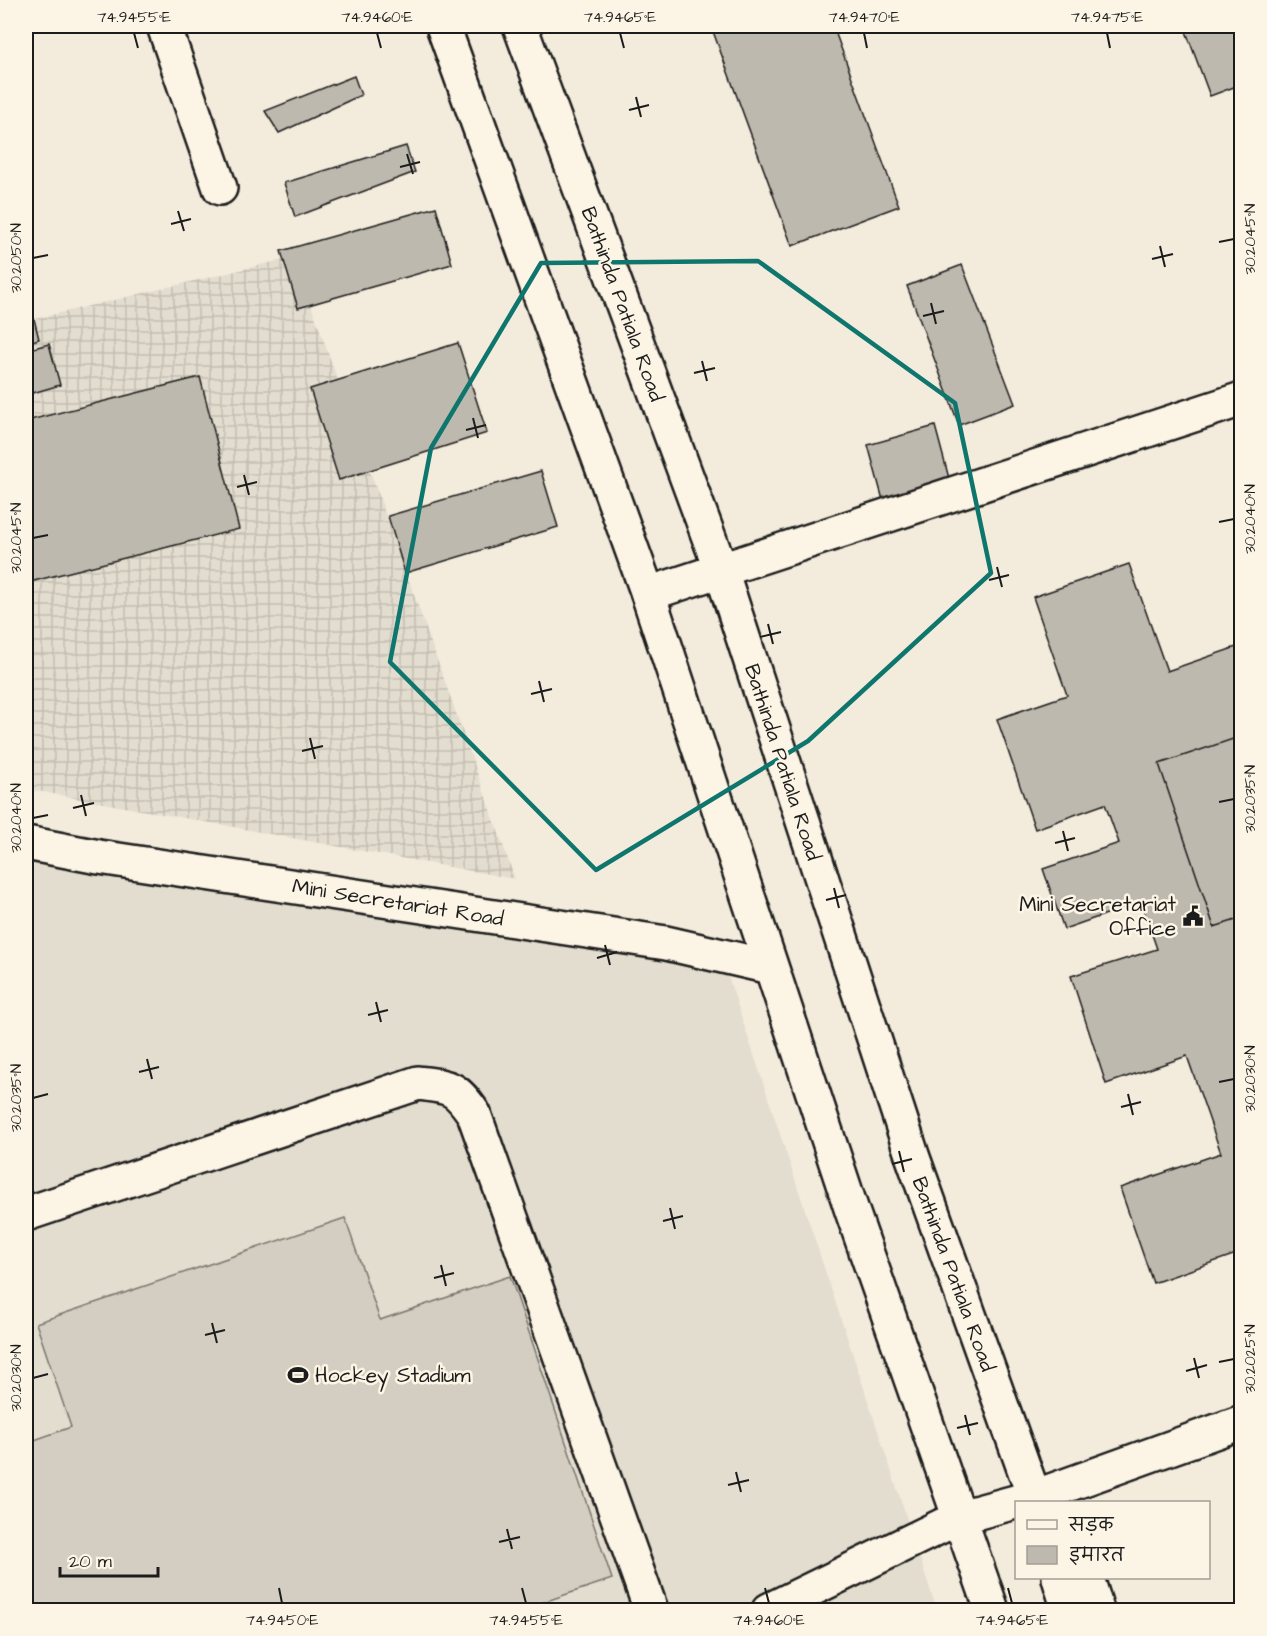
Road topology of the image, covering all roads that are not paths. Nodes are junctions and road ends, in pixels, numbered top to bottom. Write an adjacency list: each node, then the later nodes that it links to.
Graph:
1 (164, 26): 4 (main road)
2 (443, 26): 7 (main road)
3 (520, 26): 6 (main road, Bathinda Patiala Road)
4 (220, 188)
5 (1242, 399): 6 (main road)
6 (721, 570): 7 (main road); 12 (main road, Bathinda Patiala Road)
7 (648, 594): 9 (main road)
8 (26, 843): 9 (main road, Mini Secretariat Road)
9 (770, 968): 14 (main road)
10 (26, 1214): 17 (main road)
11 (1242, 1422): 12 (main road)
12 (1048, 1498)
13 (1015, 1505): 14 (main road)
14 (960, 1517): 18 (main road); 19 (main road)
15 (1059, 1579): 20 (main road)
16 (1087, 1579): 21 (main road)
17 (651, 1611)
18 (768, 1611)
19 (992, 1611)
20 (1069, 1611)
21 (1097, 1611)

